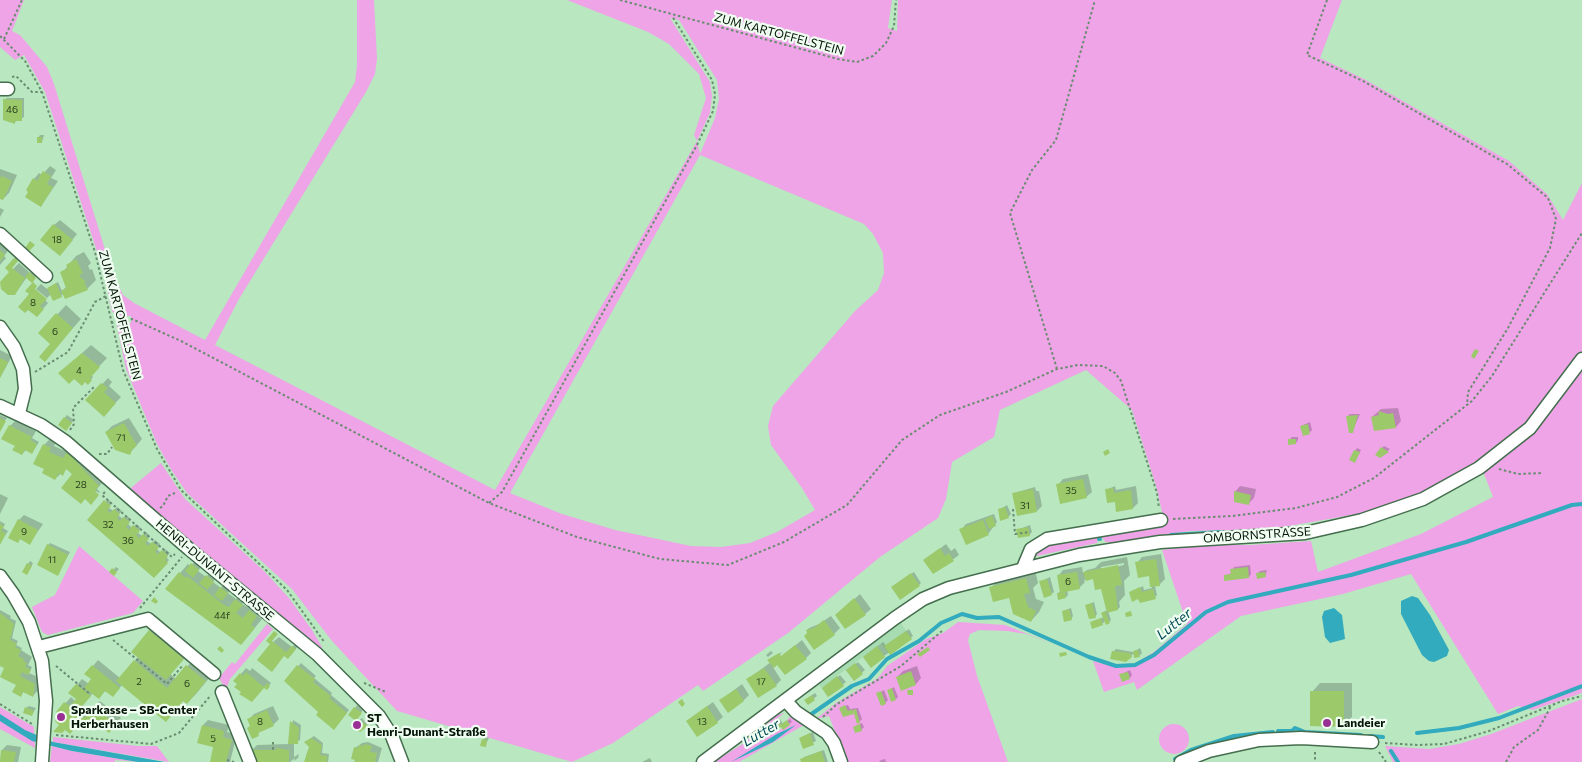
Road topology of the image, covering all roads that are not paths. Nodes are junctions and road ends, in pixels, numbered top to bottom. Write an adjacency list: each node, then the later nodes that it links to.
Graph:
1 (0, 234): 2 (street)
2 (46, 276)
3 (0, 327): 6 (street)
4 (1582, 358): 8 (street, OMBORNSTRASSE)
5 (0, 406): 6 (street, HENRI-DUNANT-STRASSE)
6 (18, 413): 17 (street, HENRI-DUNANT-STRASSE)
7 (1161, 520): 8 (street)
8 (1023, 568): 13 (street, OMBORNSTRASSE)
9 (0, 576): 10 (street)
10 (39, 648): 11 (street); 15 (street)
11 (214, 674)
12 (219, 690): 16 (street)
13 (786, 701): 18 (street, OMBORNSTRASSE); 19 (street)
14 (1372, 742): 20 (street)
15 (42, 759)
16 (250, 762)
17 (402, 762)
18 (703, 762)
19 (841, 762)
20 (1181, 762)

